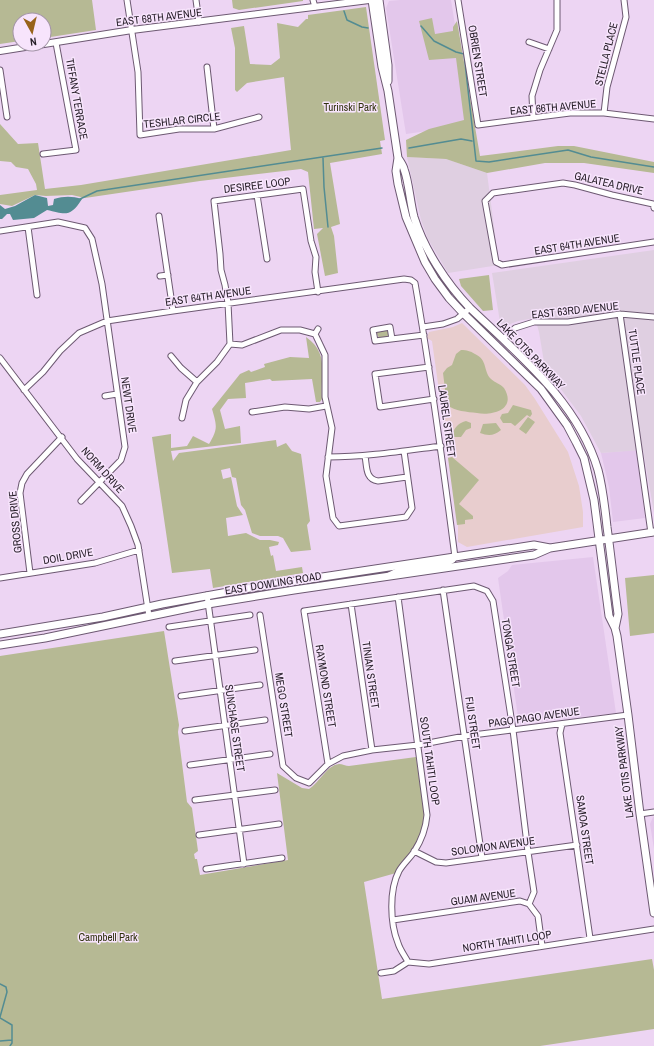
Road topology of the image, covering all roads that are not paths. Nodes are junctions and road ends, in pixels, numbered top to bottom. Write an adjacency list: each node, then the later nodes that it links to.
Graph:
1 (128, 0): 12 (street)
2 (196, 0): 11 (street)
3 (313, 0): 10 (street)
4 (369, 0): 10 (street, EAST 68TH AVENUE)
5 (372, 0): 19 (main road, LAKE OTIS PARKWAY)
6 (379, 0): 19 (main road, LAKE OTIS PARKWAY)
7 (458, 0): 25 (street, OBRIEN STREET)
8 (557, 0): 15 (street)
9 (624, 0): 20 (street, STELLA PLACE)
10 (315, 7): 11 (street, EAST 68TH AVENUE)
11 (199, 22): 12 (street, EAST 68TH AVENUE)
12 (132, 30): 14 (street, EAST 68TH AVENUE); 26 (street, TESHLAR CIRCLE)
13 (529, 42): 15 (street)
14 (56, 43): 16 (street, EAST 68TH AVENUE); 27 (street, TIFFANY TERRACE)
15 (549, 49): 23 (street)
16 (0, 51)
17 (206, 66): 26 (street)
18 (0, 70): 21 (street)
19 (388, 92): 28 (main road, LAKE OTIS PARKWAY)
20 (604, 113): 23 (street, EAST 66TH AVENUE); 24 (street, EAST 66TH AVENUE)
21 (7, 117)
22 (259, 117): 26 (street, TESHLAR CIRCLE)
23 (533, 117): 25 (street, EAST 66TH AVENUE)
24 (654, 119)
25 (478, 125)
26 (214, 128)
27 (43, 154)
28 (398, 158): 29 (main road, LAKE OTIS PARKWAY); 31 (main road, LAKE OTIS PARKWAY)
29 (398, 184): 31 (main road); 47 (main road, LAKE OTIS PARKWAY)
30 (257, 195): 37 (street); 42 (street, DESIREE LOOP); 44 (street, DESIREE LOOP)
31 (412, 208): 45 (main road, LAKE OTIS PARKWAY)
32 (654, 208): 38 (street, GALATEA DRIVE)
33 (159, 216): 39 (street)
34 (28, 227): 35 (street, NEWT DRIVE); 43 (street); 50 (street, NEWT DRIVE)
35 (0, 231)
36 (654, 242): 38 (street, EAST 64TH AVENUE)
37 (268, 259)
38 (502, 265)
39 (168, 275): 40 (street); 46 (street)
40 (160, 276)
41 (416, 288): 42 (street, EAST 64TH AVENUE); 51 (street, LAUREL STREET)
42 (318, 292): 44 (street, EAST 64TH AVENUE)
43 (37, 295)
44 (228, 303): 46 (street, EAST 64TH AVENUE); 58 (street)
45 (470, 308): 47 (street); 57 (main road, LAKE OTIS PARKWAY)
46 (173, 310): 50 (street, EAST 64TH AVENUE)
47 (463, 313): 51 (street); 53 (main road, LAKE OTIS PARKWAY)
48 (620, 314): 49 (street, EAST 63RD AVENUE); 57 (street, EAST 63RD AVENUE); 78 (street, TUTTLE PLACE)
49 (654, 318)
50 (107, 321): 63 (street, EAST 64TH AVENUE); 64 (street, NEWT DRIVE)
51 (423, 327): 55 (street, LAUREL STREET)
52 (318, 329): 54 (street)
53 (483, 332): 57 (main road); 80 (main road, LAKE OTIS PARKWAY)
54 (315, 334): 58 (street); 67 (street)
55 (424, 335): 56 (street); 61 (street, LAUREL STREET)
56 (392, 339)
57 (503, 339): 79 (main road, LAKE OTIS PARKWAY)
58 (230, 344): 62 (street)
59 (171, 356): 62 (street)
60 (0, 358): 63 (street, NORM DRIVE)
61 (429, 367): 66 (street, LAUREL STREET); 66 (street)
62 (198, 382): 69 (street)
63 (24, 390): 70 (street, NORM DRIVE)
64 (118, 394): 65 (street); 76 (street, NEWT DRIVE)
65 (105, 396)
66 (434, 399): 71 (street, LAUREL STREET)
67 (326, 406): 68 (street); 74 (street)
68 (252, 412)
69 (182, 418)
70 (62, 437): 76 (street, NORM DRIVE); 84 (street, GROSS DRIVE)
71 (441, 446): 72 (street); 83 (street, LAUREL STREET)
72 (404, 451): 73 (street); 75 (street)
73 (366, 456): 74 (street); 75 (street)
74 (328, 458): 75 (street)
75 (407, 477)
76 (100, 482): 77 (street, NEWT DRIVE); 82 (street, NORM DRIVE)
77 (81, 501)
78 (652, 532): 79 (main road, EAST DOWLING ROAD)
79 (609, 540): 80 (main road, EAST DOWLING ROAD); 99 (main road, LAKE OTIS PARKWAY)
80 (599, 541): 81 (main road, EAST DOWLING ROAD); 99 (main road, LAKE OTIS PARKWAY)
81 (550, 548): 83 (main road, EAST DOWLING ROAD); 85 (main road, EAST DOWLING ROAD)
82 (139, 550): 84 (street, DOIL DRIVE); 92 (street, NORM DRIVE)
83 (455, 557): 85 (street); 88 (main road, EAST DOWLING ROAD)
84 (30, 573): 86 (street, DOIL DRIVE)
85 (387, 576): 90 (main road, EAST DOWLING ROAD)
86 (0, 578)
87 (444, 590): 89 (street, TONGA STREET); 112 (street, TONGA STREET); 114 (street, FIJI STREET)
88 (206, 596): 90 (street, SUNCHASE STREET); 92 (main road, EAST DOWLING ROAD)
89 (398, 597): 91 (street, TONGA STREET); 115 (street, SOUTH TAHITI LOOP)
90 (208, 604): 96 (main road, EAST DOWLING ROAD); 97 (street, SUNCHASE STREET)
91 (351, 604): 93 (street, TONGA STREET); 116 (street, TINIAN STREET)
92 (148, 607): 96 (street, NORM DRIVE); 100 (main road, EAST DOWLING ROAD)
93 (304, 610): 119 (street, RAYMOND STREET)
94 (250, 615): 97 (street)
95 (260, 615): 121 (street, MEGO STREET)
96 (149, 616): 101 (main road, EAST DOWLING ROAD)
97 (211, 621): 98 (street); 103 (street, SUNCHASE STREET)
98 (169, 627)
99 (615, 628): 108 (main road, LAKE OTIS PARKWAY)
100 (0, 634)
101 (0, 645)
102 (255, 650): 103 (street)
103 (215, 655): 104 (street); 106 (street, SUNCHASE STREET)
104 (176, 661)
105 (260, 685): 106 (street)
106 (220, 690): 107 (street); 111 (street, SUNCHASE STREET)
107 (181, 696)
108 (628, 715): 110 (street, PAGO PAGO AVENUE); 126 (main road, LAKE OTIS PARKWAY)
109 (265, 720): 111 (street)
110 (562, 724): 112 (street, PAGO PAGO AVENUE); 130 (street, SAMOA STREET)
111 (225, 725): 113 (street); 118 (street, SUNCHASE STREET)
112 (513, 730): 114 (street, PAGO PAGO AVENUE); 132 (street, TONGA STREET)
113 (185, 731)
114 (465, 736): 115 (street, PAGO PAGO AVENUE); 134 (street, FIJI STREET)
115 (418, 745): 116 (street, PAGO PAGO AVENUE); 131 (street, SOUTH TAHITI LOOP)
116 (372, 750): 119 (street, PAGO PAGO AVENUE)
117 (270, 754): 118 (street)
118 (230, 760): 120 (street); 123 (street, SUNCHASE STREET)
119 (328, 764): 121 (street, PAGO PAGO AVENUE)
120 (190, 765)
121 (309, 783)
122 (275, 790): 123 (street)
123 (235, 795): 124 (street); 128 (street, SUNCHASE STREET)
124 (195, 800)
125 (654, 812): 126 (street)
126 (640, 814): 138 (main road, LAKE OTIS PARKWAY)
127 (279, 824): 128 (street)
128 (240, 830): 129 (street); 135 (street, SUNCHASE STREET)
129 (199, 835)
130 (577, 845): 132 (street, SOLOMON AVENUE); 141 (street, SAMOA STREET)
131 (414, 852): 134 (street, SOLOMON AVENUE); 139 (street, SOUTH TAHITI LOOP)
132 (528, 852): 134 (street, SOLOMON AVENUE); 137 (street, TONGA STREET)
133 (282, 858): 135 (street)
134 (482, 858)
135 (244, 864): 136 (street)
136 (206, 869)
137 (529, 904): 139 (street, GUAM AVENUE); 142 (street, GUAM AVENUE)
138 (654, 913)
139 (393, 920): 143 (street)
140 (654, 929): 141 (street, NORTH TAHITI LOOP)
141 (590, 938): 142 (street, NORTH TAHITI LOOP)
142 (542, 946): 143 (street, NORTH TAHITI LOOP)
143 (408, 962): 144 (street)
144 (381, 974)

